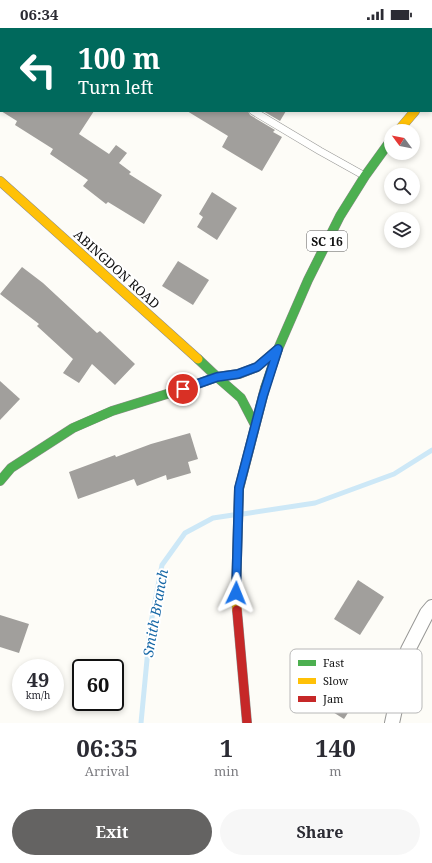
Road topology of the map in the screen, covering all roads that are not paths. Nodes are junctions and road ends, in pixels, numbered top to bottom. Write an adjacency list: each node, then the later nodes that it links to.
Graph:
1 (255, 112): 5 (lane)
2 (414, 112): 3 (main road)
3 (404, 124)
4 (384, 150): 5 (main road, SC 16)
5 (365, 176): 7 (main road, SC 16)
6 (0, 181): 8 (main road, ABINGDON ROAD)
7 (278, 349): 8 (main road); 9 (main road, SC 16)
8 (217, 377): 9 (main road, ABINGDON ROAD); 10 (main road)
9 (255, 425): 14 (main road, SC 16)
10 (0, 481)
11 (432, 607): 12 (street)
12 (409, 649)
13 (394, 713): 15 (street)
14 (247, 723)
15 (392, 723)

